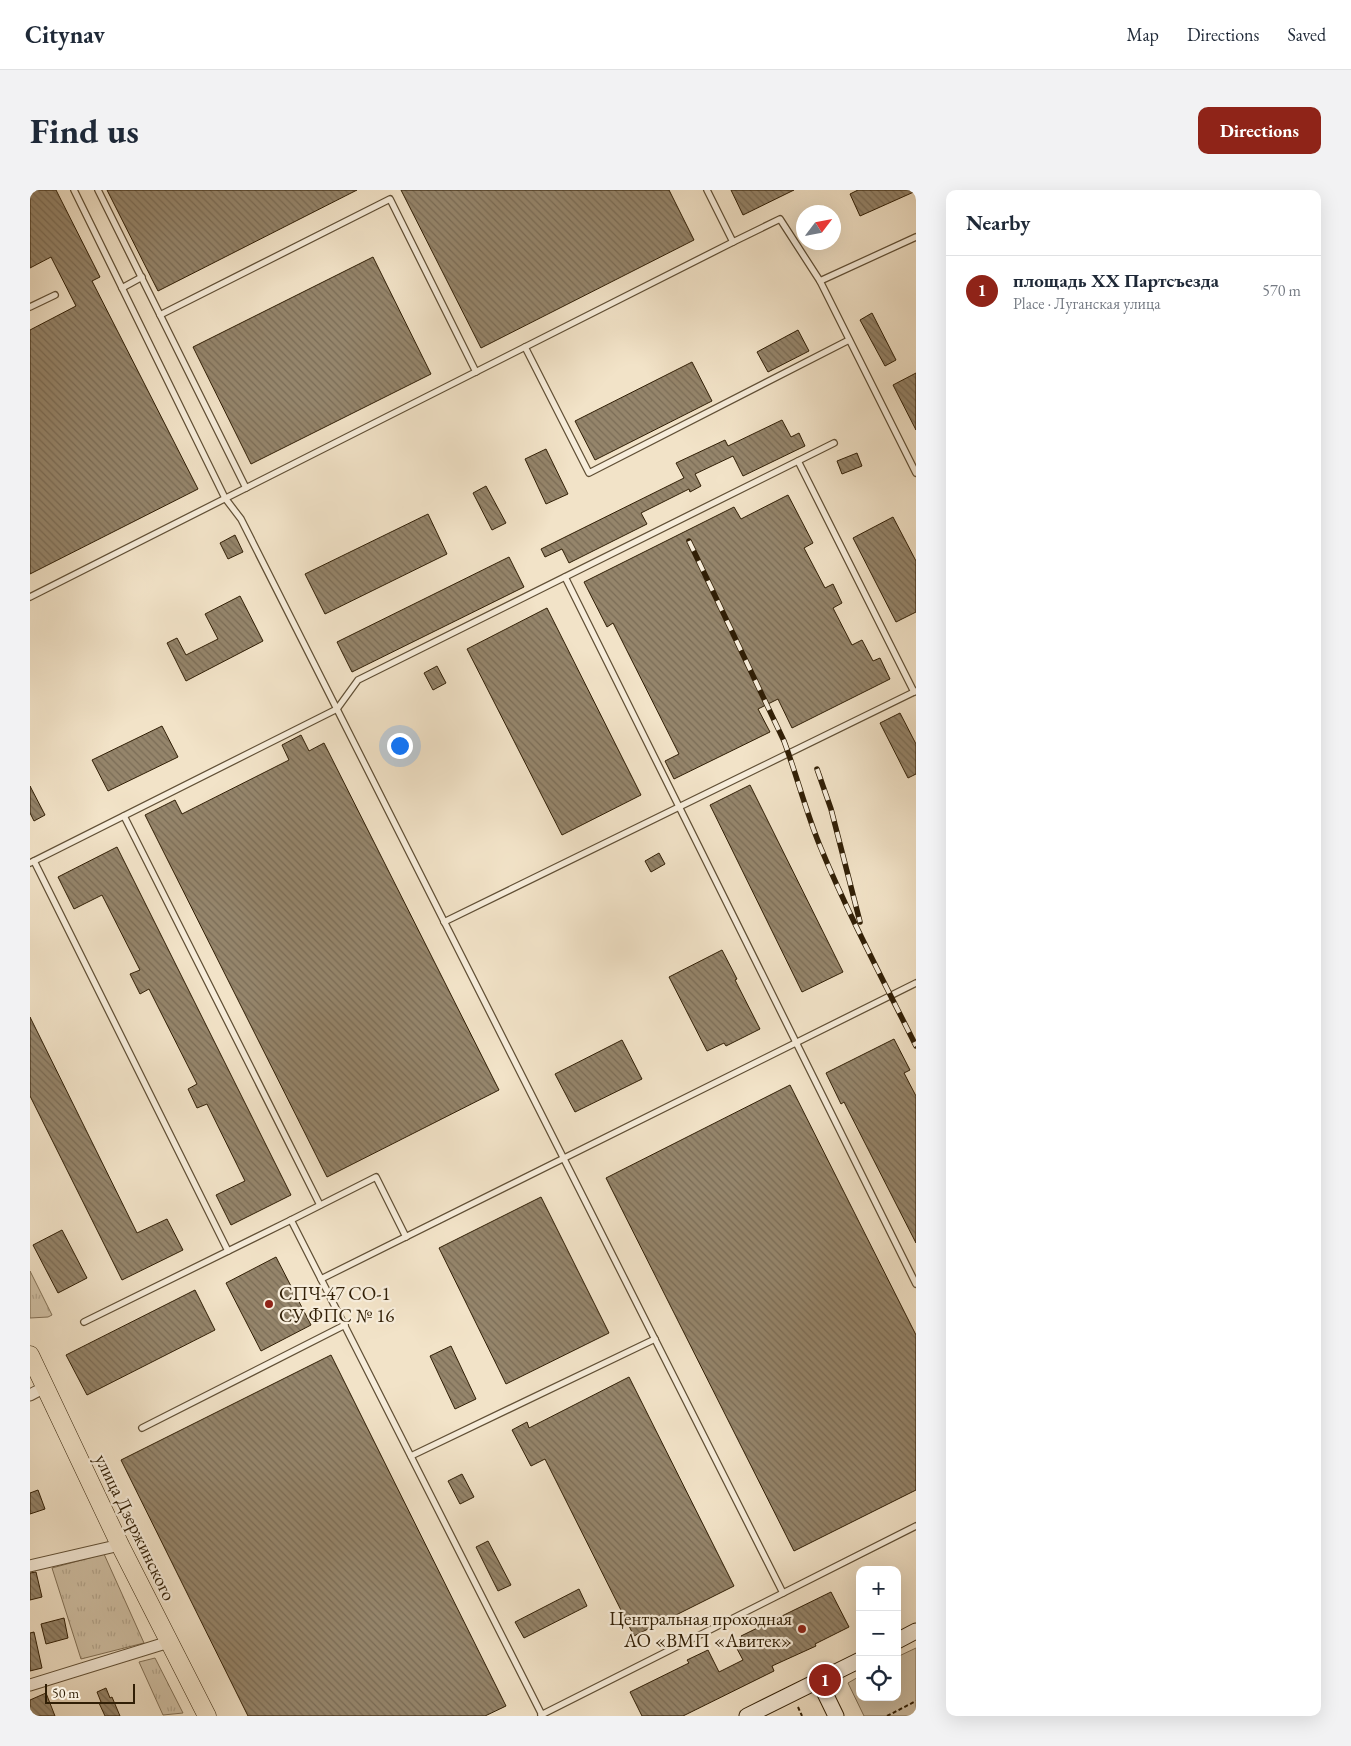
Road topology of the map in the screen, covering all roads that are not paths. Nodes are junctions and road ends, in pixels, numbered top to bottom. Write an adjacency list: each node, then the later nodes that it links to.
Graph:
1 (74, 190): 8 (lane)
2 (98, 190): 6 (lane)
3 (706, 190): 5 (lane)
4 (916, 237): 7 (lane)
5 (732, 242): 7 (lane); 13 (lane)
6 (142, 278): 8 (lane); 11 (lane)
7 (820, 281): 12 (lane)
8 (122, 288): 19 (lane)
9 (55, 295): 10 (lane)
10 (30, 307)
11 (160, 315): 14 (lane); 18 (lane)
12 (849, 340): 13 (lane); 17 (lane)
13 (525, 347): 14 (lane)
14 (476, 372): 18 (lane)
15 (834, 443): 16 (lane)
16 (798, 461): 20 (lane); 22 (lane)
17 (916, 473)
18 (246, 488): 19 (lane)
19 (225, 498): 21 (lane); 23 (lane)
20 (565, 577): 23 (lane); 24 (lane)
21 (30, 597)
22 (915, 691): 24 (lane)
23 (337, 709): 25 (lane); 27 (lane)
24 (679, 807): 27 (lane); 29 (lane)
25 (124, 816): 26 (lane); 31 (lane)
26 (32, 862): 34 (lane)
27 (444, 922): 30 (lane)
28 (916, 983): 29 (lane)
29 (796, 1043): 30 (lane); 36 (lane)
30 (564, 1158): 33 (lane); 39 (lane)
31 (320, 1205): 32 (lane); 33 (lane)
32 (291, 1220): 34 (lane); 35 (lane)
33 (406, 1237): 35 (lane)
34 (228, 1251): 37 (lane)
35 (322, 1279): 38 (lane)
36 (916, 1284)
37 (84, 1322)
38 (345, 1325): 42 (lane); 43 (lane)
39 (655, 1339): 43 (lane); 47 (lane)
40 (30, 1355): 41 (highway, улица Дзержинского)
41 (38, 1391): 45 (highway, улица Дзержинского)
42 (142, 1428)
43 (411, 1456): 55 (lane)
44 (916, 1526): 47 (lane)
45 (120, 1545): 46 (street); 50 (highway, улица Дзержинского)
46 (30, 1566)
47 (783, 1593): 55 (lane)
48 (916, 1631): 49 (main road)
49 (901, 1638)
50 (169, 1642): 53 (street); 54 (highway, улица Дзержинского)
51 (856, 1662): 52 (main road)
52 (819, 1681): 56 (main road); 57 (main road)
53 (30, 1685)
54 (203, 1714)
55 (541, 1715)
56 (747, 1716)
57 (836, 1716)

